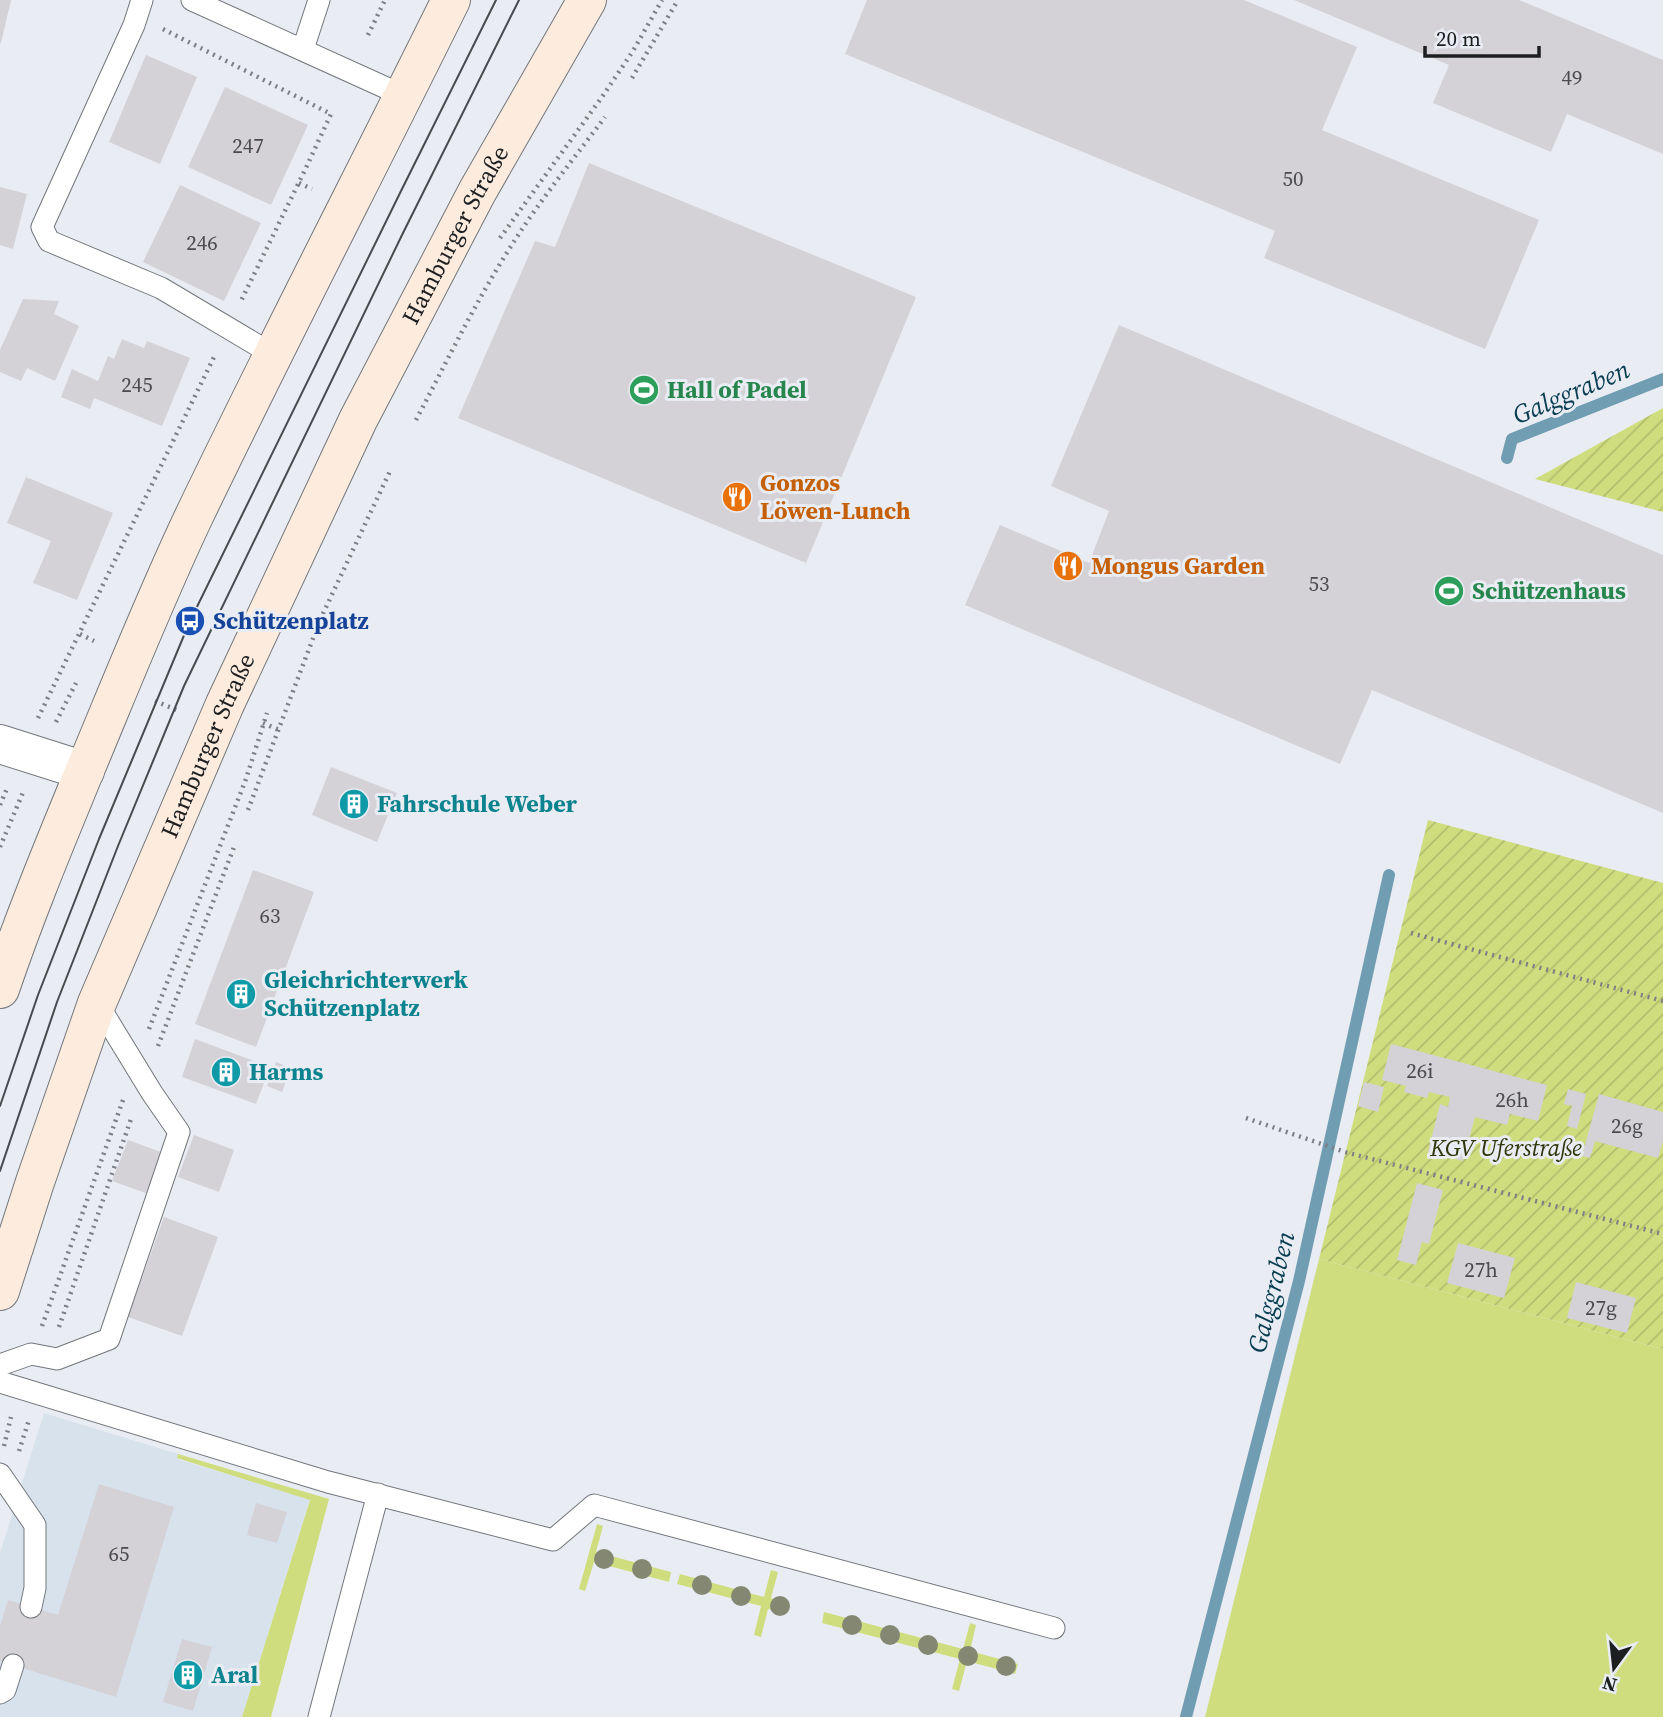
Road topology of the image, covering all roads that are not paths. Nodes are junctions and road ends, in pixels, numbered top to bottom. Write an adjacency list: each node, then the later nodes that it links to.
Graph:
1 (142, 0): 8 (lane)
2 (192, 0): 6 (lane)
3 (319, 0): 6 (lane)
4 (451, 0): 7 (main road)
5 (587, 0): 12 (main road, Hamburger Straße)
6 (303, 49): 7 (lane)
7 (404, 96): 8 (main road)
8 (272, 354): 10 (main road)
9 (0, 744): 10 (street)
10 (85, 771): 11 (main road)
11 (0, 989)
12 (97, 1003): 13 (main road, Hamburger Straße); 14 (lane)
13 (0, 1291)
14 (0, 1365)
15 (9, 1385): 17 (lane)
16 (0, 1474): 18 (lane)
17 (378, 1494): 19 (lane); 22 (lane)
18 (31, 1607)
19 (1054, 1628)
20 (13, 1665): 21 (lane)
21 (0, 1693)
22 (319, 1717)

